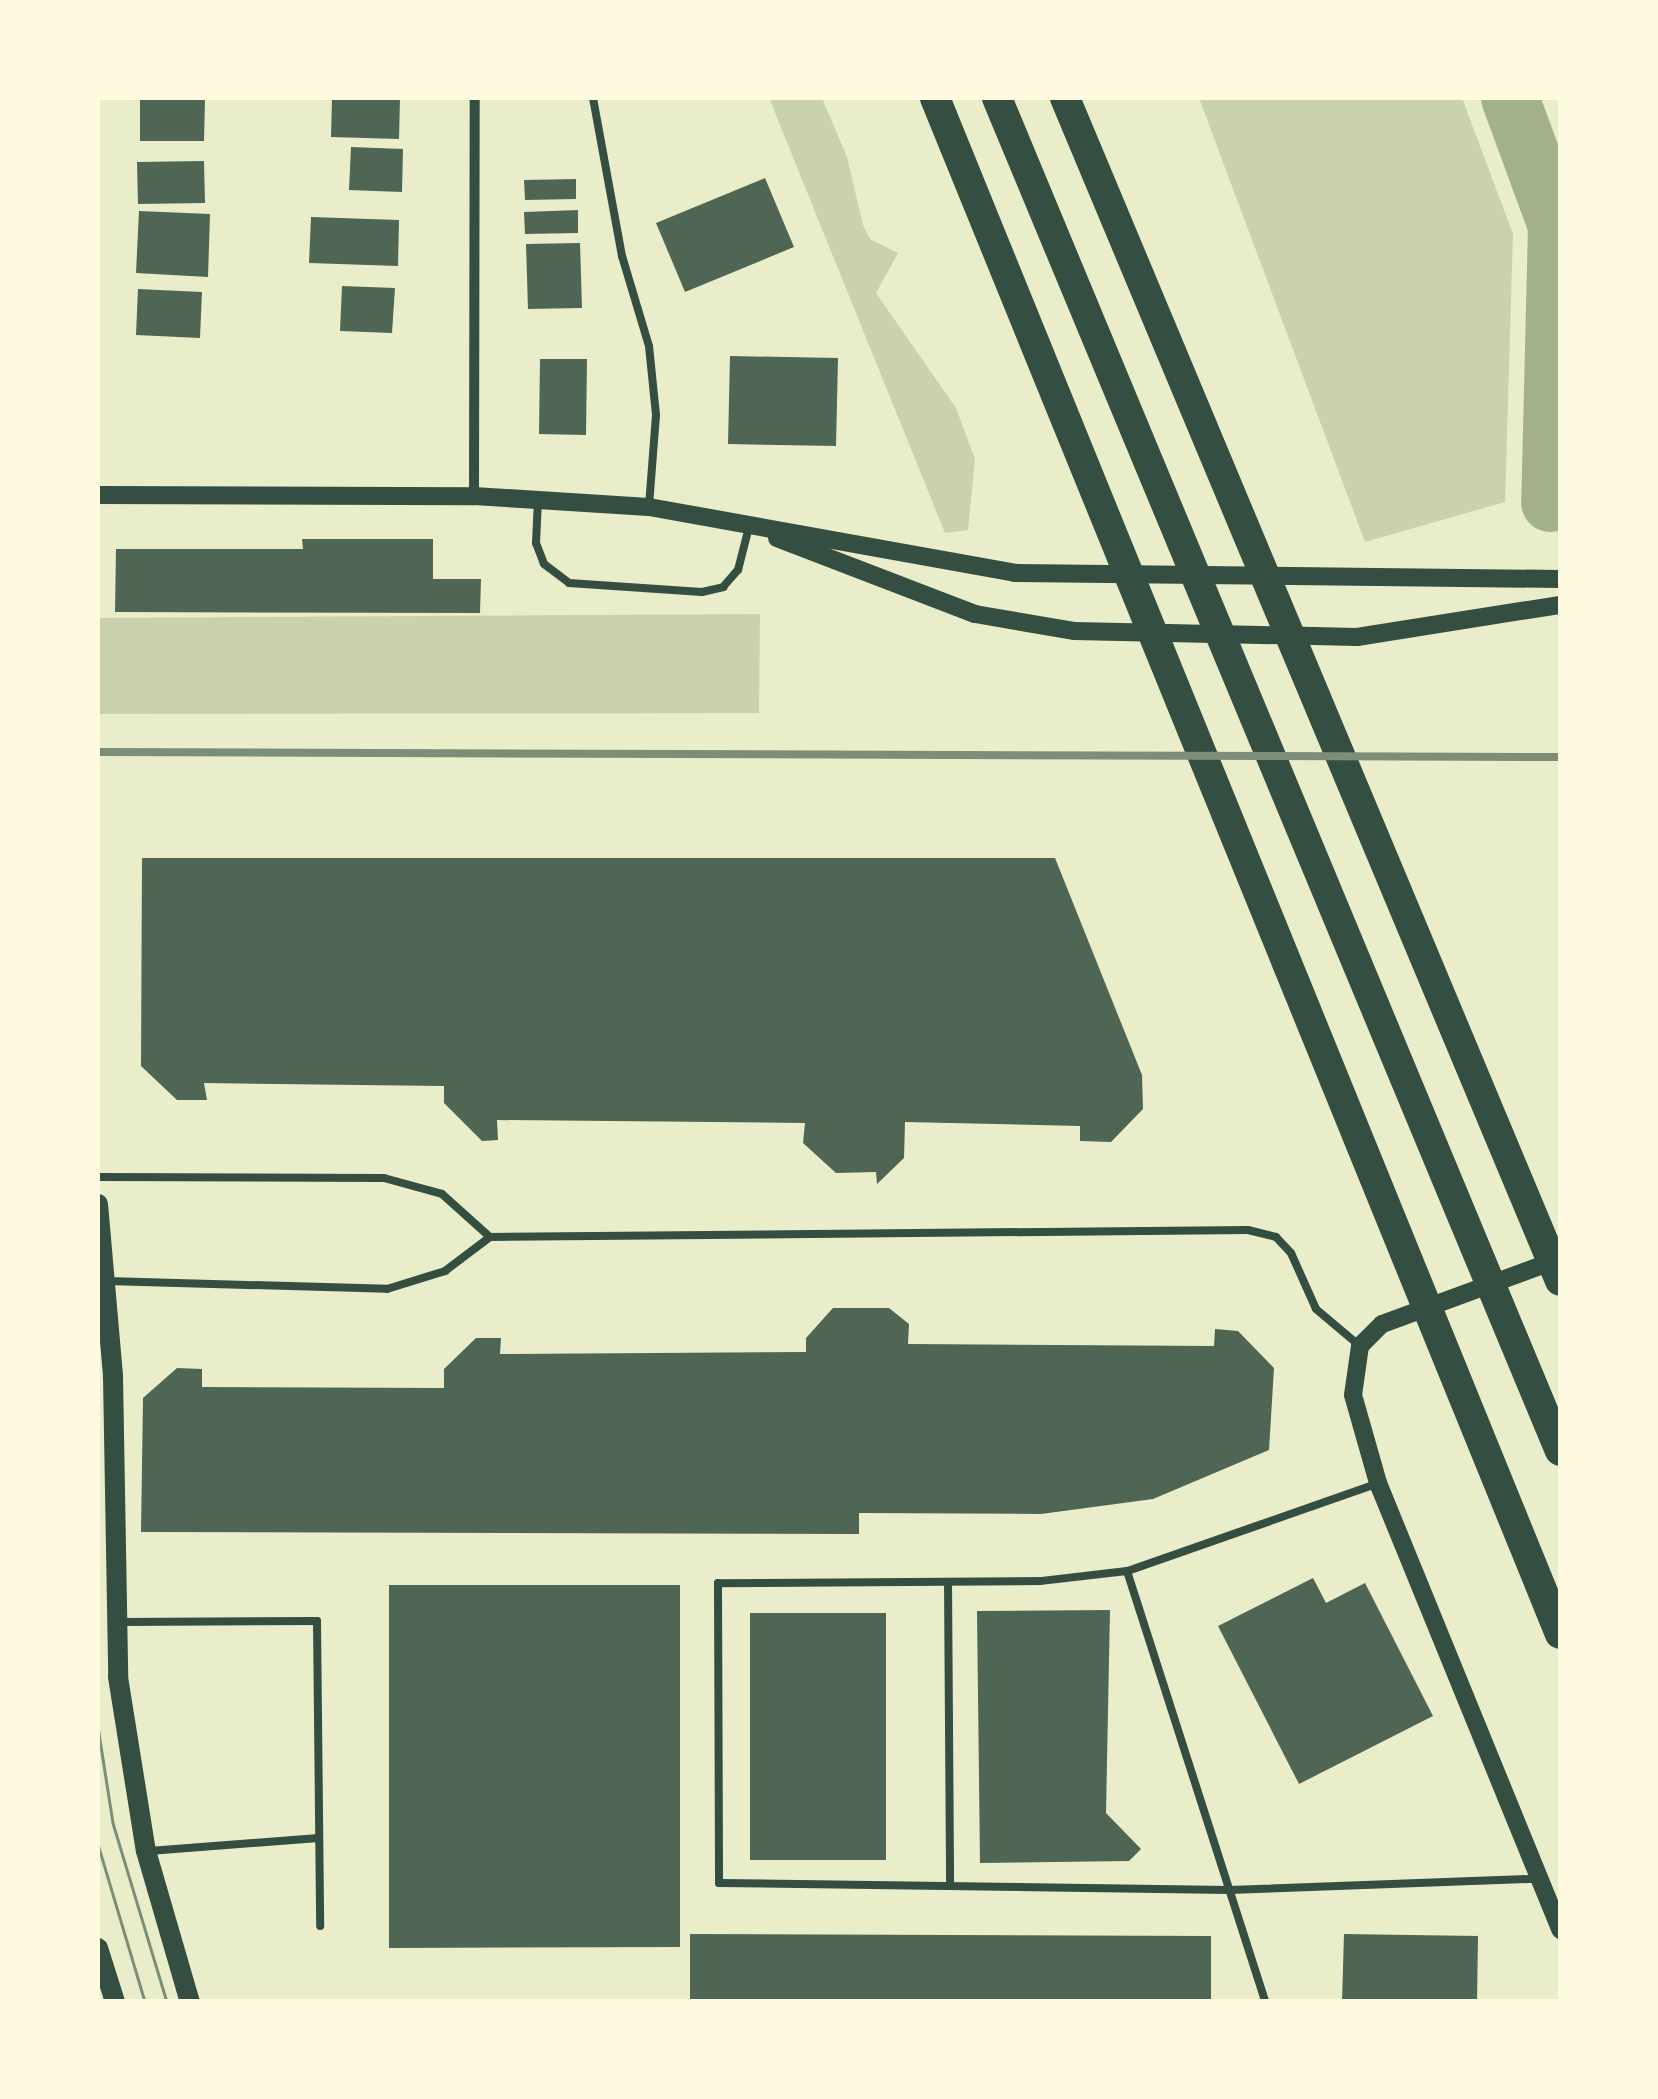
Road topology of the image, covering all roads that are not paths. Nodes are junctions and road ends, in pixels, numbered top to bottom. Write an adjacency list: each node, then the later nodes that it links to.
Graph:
1 (475, 98): 7 (street)
2 (594, 98): 9 (lane)
3 (997, 98): 20 (highway)
4 (1065, 98): 18 (highway)
5 (937, 102): 25 (highway)
6 (98, 495): 7 (street)
7 (474, 496): 8 (street)
8 (538, 499): 9 (street); 10 (lane)
9 (649, 507): 10 (street)
10 (749, 526): 11 (street); 12 (street)
11 (1560, 578)
12 (1560, 605)
13 (98, 1178): 15 (lane)
14 (98, 1204): 17 (main road)
15 (490, 1236): 17 (lane); 19 (lane)
16 (1560, 1258): 19 (street)
17 (107, 1280): 24 (main road)
18 (1560, 1281)
19 (1360, 1346): 21 (street)
20 (1560, 1450)
21 (1378, 1483): 22 (lane); 28 (street)
22 (1127, 1571): 23 (lane); 30 (lane)
23 (948, 1582): 29 (lane); 29 (lane)
24 (117, 1622): 26 (lane); 27 (main road)
25 (1560, 1634)
26 (319, 1838): 27 (lane); 31 (lane)
27 (146, 1851): 35 (main road)
28 (1540, 1878): 30 (lane); 32 (street)
29 (950, 1886): 30 (lane)
30 (1228, 1890): 36 (lane)
31 (320, 1926)
32 (1560, 1930)
33 (98, 1948): 34 (main road)
34 (114, 2002)
35 (190, 2002)
36 (1265, 2002)

